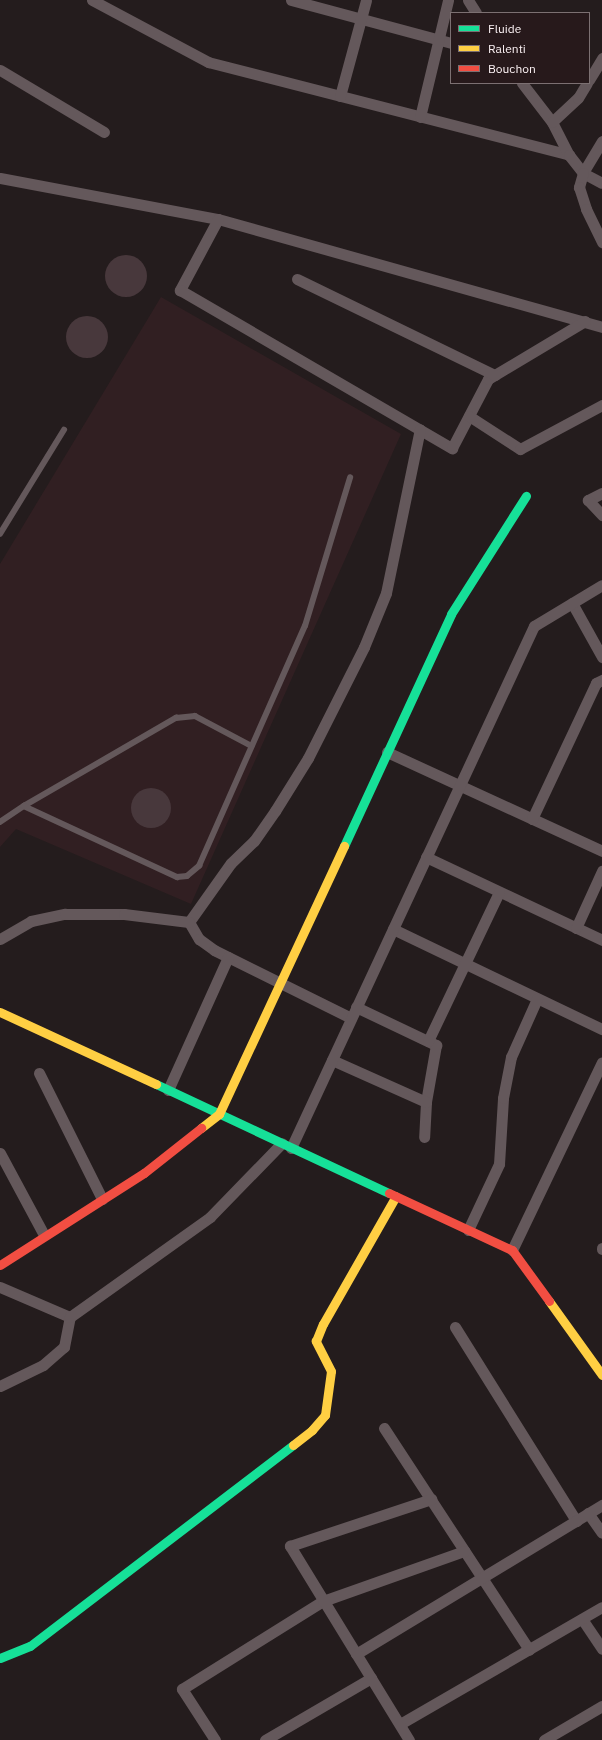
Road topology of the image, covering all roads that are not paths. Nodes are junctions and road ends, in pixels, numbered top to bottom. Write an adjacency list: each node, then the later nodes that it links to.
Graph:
1 (92, 0): 15 (street)
2 (291, 0): 7 (street)
3 (366, 0): 7 (street)
4 (448, 0): 8 (street)
5 (468, 0): 6 (street)
6 (475, 12)
7 (361, 19): 8 (street); 15 (street)
8 (439, 40): 9 (street); 16 (street)
9 (450, 43)
10 (602, 58): 12 (street)
11 (0, 70): 18 (street)
12 (590, 78)
13 (523, 84): 17 (street)
14 (586, 84): 17 (street)
15 (340, 96): 16 (street)
16 (420, 117): 20 (street)
17 (552, 122): 20 (street)
18 (104, 132)
19 (602, 140): 21 (street)
20 (569, 155): 21 (street)
21 (583, 173): 23 (street); 25 (street)
22 (0, 178): 24 (street)
23 (602, 183)
24 (218, 219): 27 (street); 32 (street)
25 (602, 242)
26 (297, 279): 29 (street)
27 (585, 321): 28 (street); 29 (street)
28 (602, 327)
29 (495, 375): 31 (street)
30 (602, 405): 31 (street)
31 (469, 416): 32 (street)
32 (420, 429): 53 (street)
33 (64, 430): 38 (lane)
34 (350, 478): 43 (lane)
35 (602, 493): 37 (street)
36 (526, 496): 44 (street)
37 (602, 514)
38 (0, 534)
39 (602, 585): 40 (street)
40 (572, 603): 41 (street); 45 (street)
41 (602, 657)
42 (602, 680): 47 (street)
43 (252, 746): 46 (lane); 46 (lane)
44 (387, 752): 45 (street); 60 (street)
45 (460, 785): 47 (street); 50 (street)
46 (24, 806): 48 (lane)
47 (532, 819): 49 (street)
48 (0, 822)
49 (602, 851)
50 (426, 857): 52 (street); 55 (street)
51 (602, 871): 54 (street)
52 (499, 892): 54 (street); 59 (street)
53 (189, 922): 56 (street); 58 (street)
54 (576, 928): 57 (street)
55 (393, 929): 59 (street); 62 (street)
56 (0, 939)
57 (602, 940)
58 (228, 957): 60 (street); 70 (street)
59 (465, 964): 61 (street); 66 (street)
60 (279, 983): 64 (street); 72 (street)
61 (537, 998): 65 (street); 78 (street)
62 (356, 1007): 64 (street); 66 (street)
63 (0, 1012): 70 (street)
64 (351, 1018): 67 (street)
65 (602, 1030)
66 (428, 1041): 71 (street)
67 (332, 1060): 71 (street); 74 (street)
68 (602, 1062): 80 (street)
69 (39, 1073): 77 (street)
70 (168, 1090): 72 (street)
71 (426, 1102): 73 (street)
72 (219, 1114): 74 (street); 77 (street)
73 (424, 1137)
74 (286, 1145): 76 (street); 83 (street)
75 (0, 1153): 79 (street)
76 (396, 1196): 78 (street); 101 (street)
77 (102, 1199): 79 (street)
78 (468, 1230): 80 (street)
79 (44, 1234): 81 (street)
80 (512, 1250): 85 (street)
81 (0, 1265)
82 (0, 1287): 83 (street)
83 (70, 1317): 86 (street)
84 (455, 1327): 91 (street)
85 (602, 1375)
86 (0, 1386)
87 (384, 1428): 88 (street)
88 (431, 1499): 93 (street); 95 (street)
89 (602, 1505): 90 (street)
90 (588, 1513): 91 (street); 92 (street)
91 (576, 1521): 94 (street)
92 (602, 1534)
93 (464, 1551): 94 (street); 95 (street)
94 (482, 1578): 99 (street); 100 (street)
95 (323, 1601): 100 (street); 105 (street)
96 (602, 1607): 97 (street)
97 (582, 1619): 98 (street); 99 (street)
98 (602, 1649)
99 (529, 1650): 104 (street)
100 (356, 1654): 102 (street)
101 (0, 1658)
102 (371, 1678): 104 (street); 106 (street)
103 (602, 1706): 108 (street)
104 (400, 1724): 107 (street)
105 (215, 1740)
106 (265, 1740)
107 (409, 1740)
108 (544, 1740)

